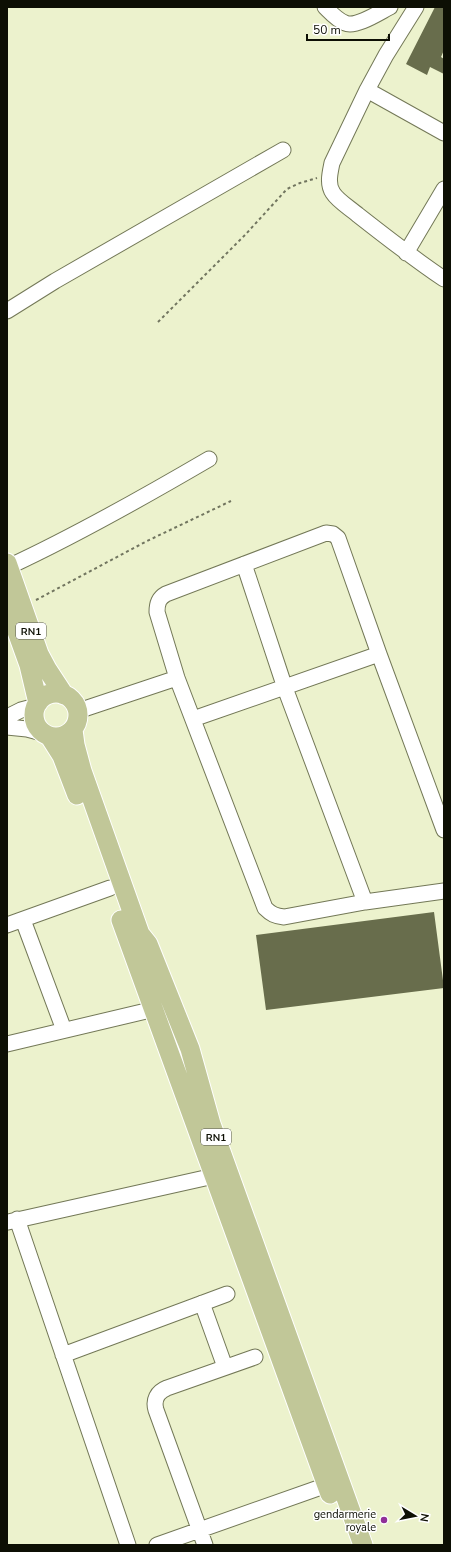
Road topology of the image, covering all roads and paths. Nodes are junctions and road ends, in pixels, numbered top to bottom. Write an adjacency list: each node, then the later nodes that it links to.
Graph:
1 (325, 7): 2 (street)
2 (390, 7)
3 (416, 7): 4 (street)
4 (366, 90): 5 (street); 7 (street)
5 (444, 133)
6 (283, 150): 11 (street)
7 (330, 174): 9 (street); 12 (path)
8 (444, 189): 9 (street)
9 (406, 253): 10 (street)
10 (444, 279)
11 (7, 311)
12 (158, 322)
13 (209, 459): 16 (street)
14 (231, 501): 17 (path)
15 (244, 564): 18 (street); 19 (street); 20 (street)
16 (8, 565): 17 (main road, RN1)
17 (15, 606): 21 (main road, RN1); 22 (main road, RN1)
18 (379, 654): 20 (street); 29 (street)
19 (177, 678): 23 (street); 25 (street)
20 (284, 688): 25 (street); 32 (street)
21 (64, 694): 22 (main road); 23 (main road, RN1)
22 (37, 704): 24 (street); 28 (main road, RN1)
23 (78, 711): 27 (main road, RN1)
24 (7, 717)
25 (194, 719): 32 (street)
26 (7, 727): 28 (street)
27 (73, 730): 28 (main road); 35 (main road, RN1)
28 (46, 735): 30 (main road, RN1)
29 (444, 830)
30 (110, 888): 33 (street); 36 (main road, RN1)
31 (444, 891): 32 (street)
32 (364, 902)
33 (23, 920): 34 (street); 37 (street)
34 (7, 926)
35 (172, 1004): 36 (street); 52 (main road, RN1)
36 (154, 1009): 37 (street); 39 (main road, RN1)
37 (64, 1030): 38 (street)
38 (7, 1044)
39 (214, 1176): 40 (street); 46 (main road, RN1)
40 (12, 1221): 43 (street)
41 (227, 1294): 42 (street)
42 (202, 1303): 43 (street); 45 (street)
43 (63, 1355): 48 (street)
44 (255, 1357): 45 (street)
45 (225, 1367): 47 (street)
46 (327, 1485): 47 (street); 51 (main road, RN1)
47 (199, 1530): 49 (street); 50 (street)
48 (128, 1545)
49 (157, 1545)
50 (205, 1545)
51 (349, 1545)
52 (363, 1545)

